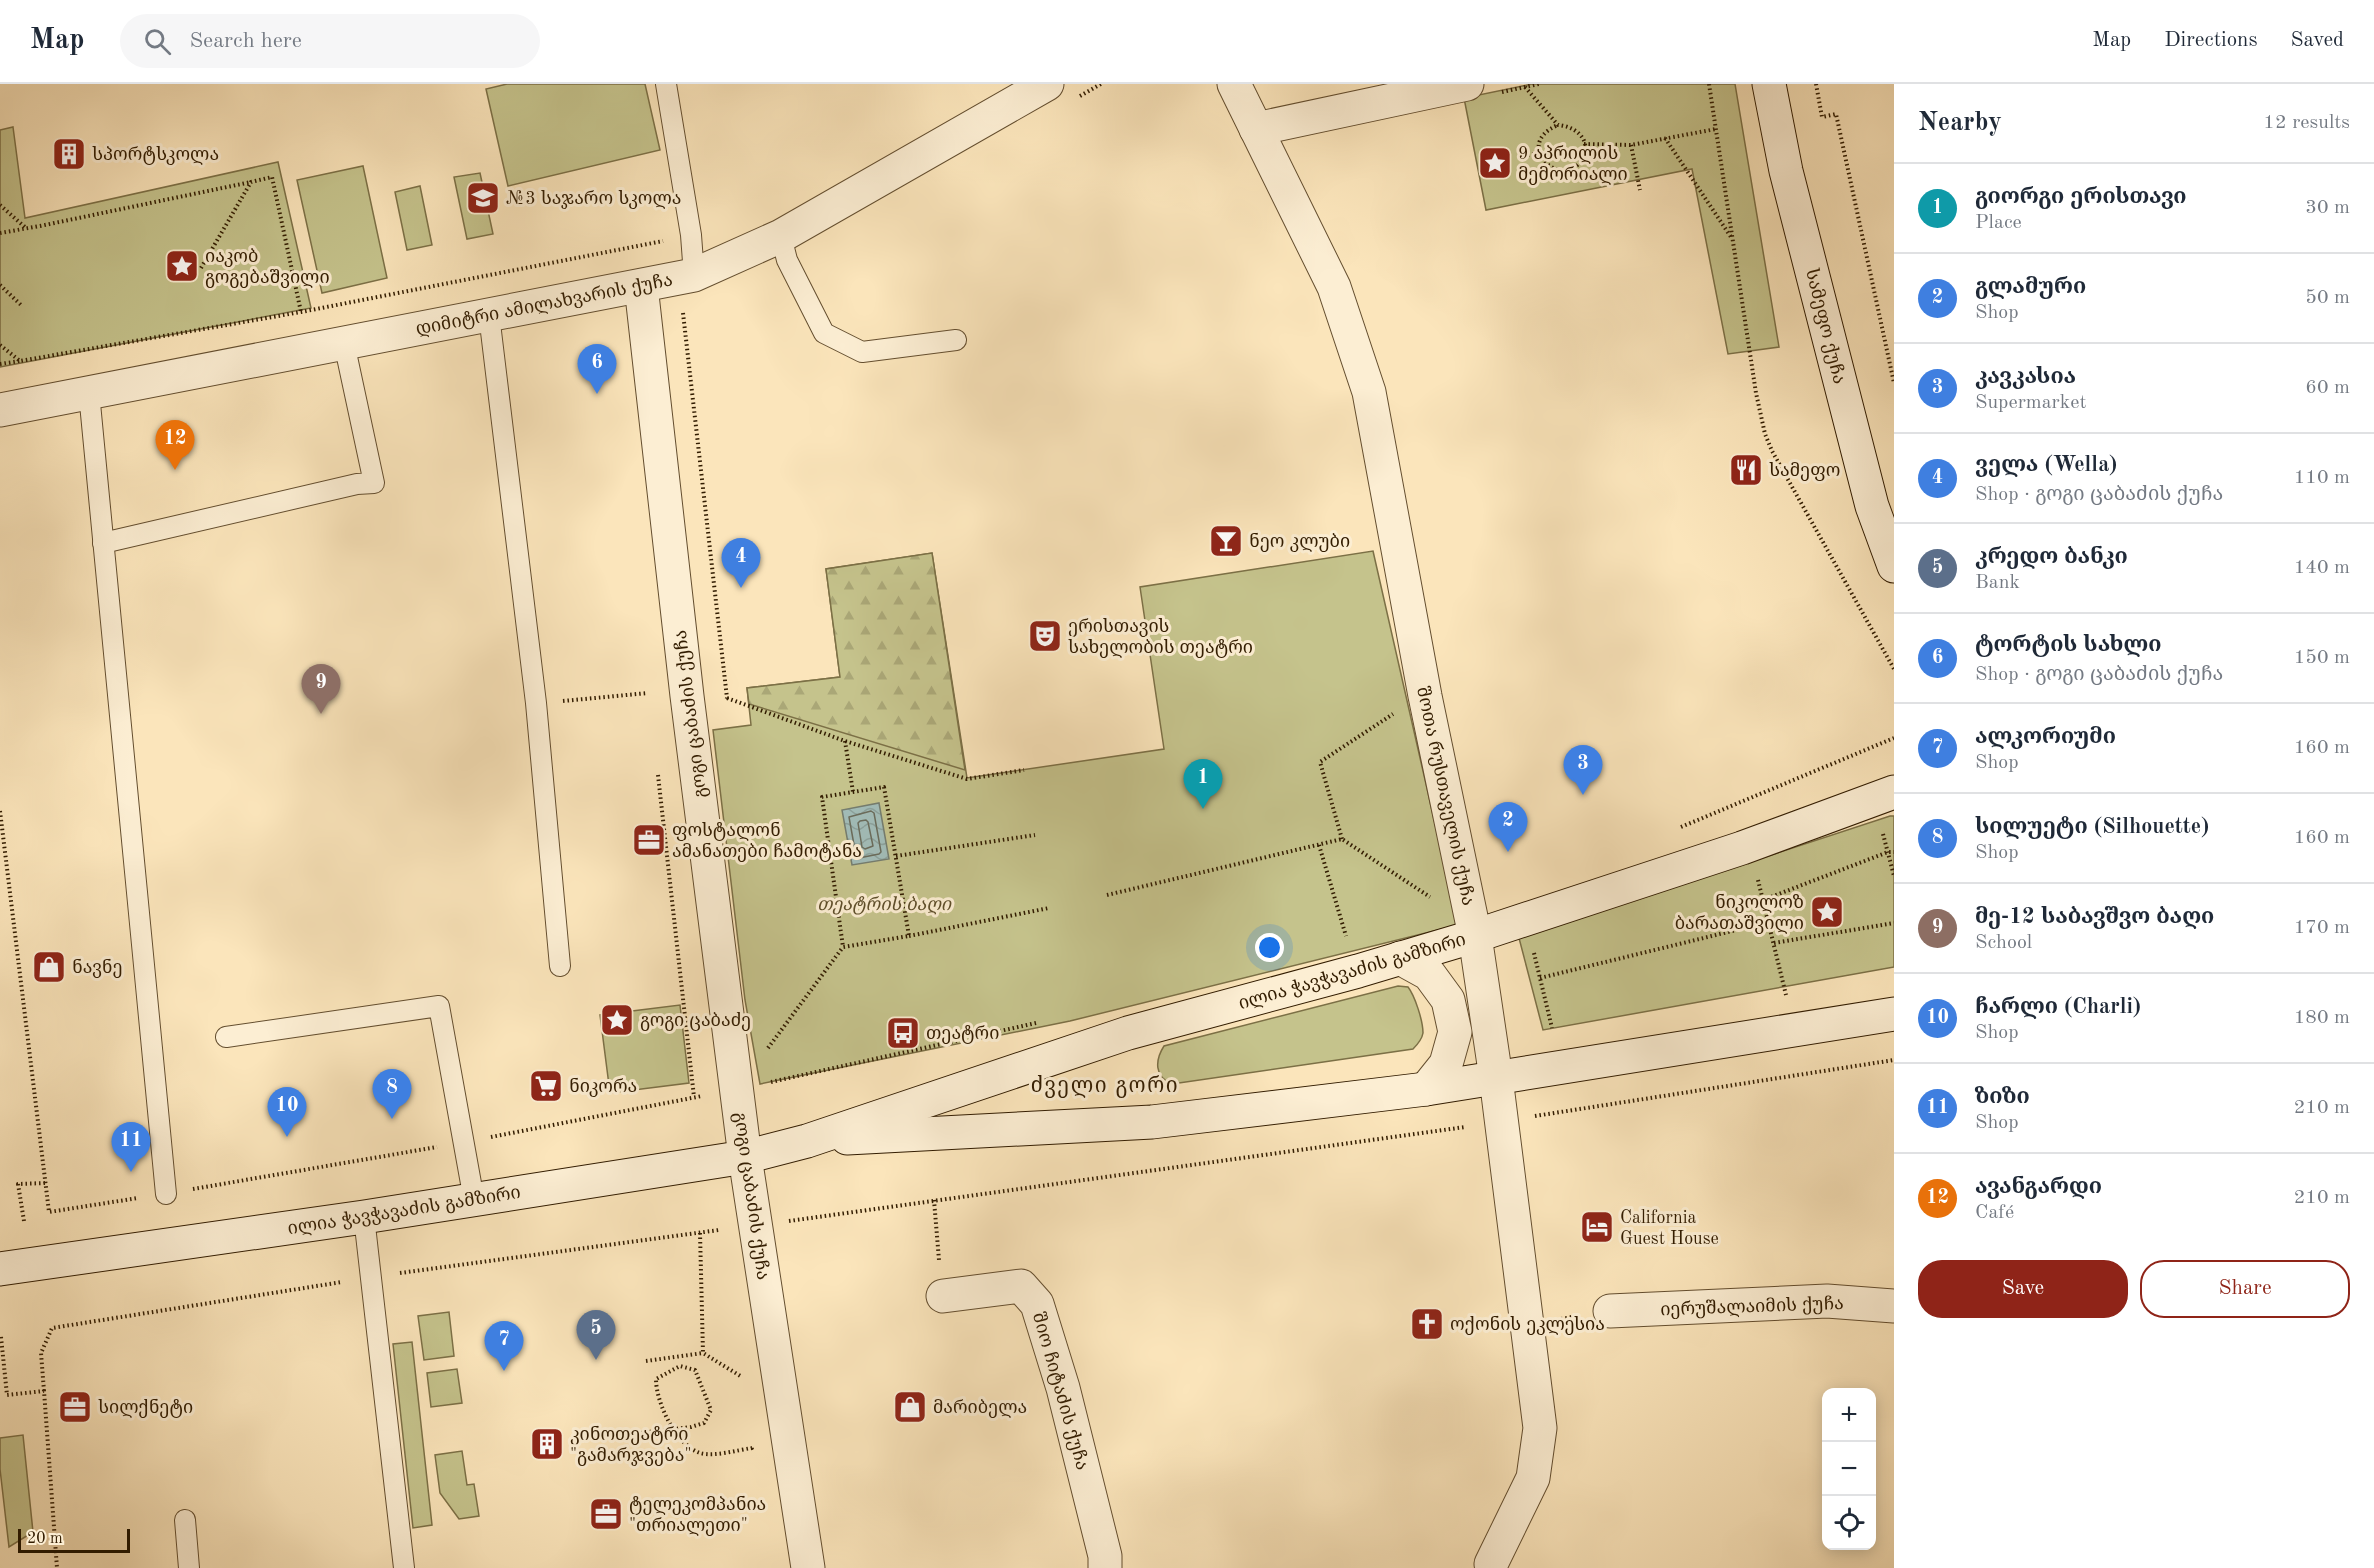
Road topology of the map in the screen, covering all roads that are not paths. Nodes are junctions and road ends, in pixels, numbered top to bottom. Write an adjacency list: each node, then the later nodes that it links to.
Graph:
1 (666, 84): 8 (lane)
2 (1047, 84): 7 (street, დიმიტრი ამილახვარის ქუჩა)
3 (1234, 84): 6 (street, შოთა რუსთაველის ქუჩა)
4 (1467, 84): 6 (street)
5 (1769, 84): 16 (street, სამეფო ქუჩა)
6 (1259, 135): 18 (street, შოთა რუსთაველის ქუჩა)
7 (781, 236): 8 (street, დიმიტრი ამილახვარის ქუჩა); 11 (lane)
8 (694, 275): 9 (street, დიმიტრი ამილახვარის ქუჩა)
9 (641, 286): 10 (street, დიმიტრი ამილახვარის ქუჩა); 26 (street, გოგი ცაბაძის ქუჩა)
10 (489, 315): 12 (street, დიმიტრი ამილახვარის ქუჩა); 20 (lane)
11 (956, 340)
12 (344, 343): 13 (street, დიმიტრი ამილახვარის ქუჩა); 15 (lane)
13 (89, 393): 14 (street, დიმიტრი ამილახვარის ქუჩა); 15 (lane)
14 (0, 410)
15 (103, 543): 27 (lane)
16 (1894, 566)
17 (1894, 792): 18 (street, ილია ჭავჭავაძის გამზირი)
18 (1475, 936): 19 (street, ილია ჭავჭავაძის გამზირი); 23 (street, შოთა რუსთაველის ქუჩა)
19 (1400, 958): 24 (street); 25 (street, ილია ჭავჭავაძის გამზირი)
20 (560, 966)
21 (1894, 1014): 23 (street, ილია ჭავჭავაძის გამზირი)
22 (226, 1036): 28 (lane)
23 (1496, 1078): 24 (street, ილია ჭავჭავაძის გამზირი); 35 (street, შოთა რუსთაველის ქუჩა)
24 (1426, 1089): 25 (street, ილია ჭავჭავაძის გამზირი)
25 (807, 1141): 26 (street, ილია ჭავჭავაძის გამზირი)
26 (745, 1157): 28 (street, ილია ჭავჭავაძის გამზირი); 38 (street, გოგი ცაბაძის ქუჩა)
27 (166, 1194)
28 (474, 1200): 29 (street, ილია ჭავჭავაძის გამზირი)
29 (364, 1217): 30 (street, ილია ჭავჭავაძის გამზირი); 37 (lane)
30 (0, 1269)
31 (943, 1296): 39 (street, შიო ჩიტაძის ქუჩა)
32 (1894, 1306): 33 (street, იერუშალაიმის ქუჩა)
33 (1610, 1311)
34 (185, 1520): 36 (lane)
35 (1489, 1566)
36 (189, 1568)
37 (404, 1568)
38 (808, 1568)
39 (1105, 1568)

